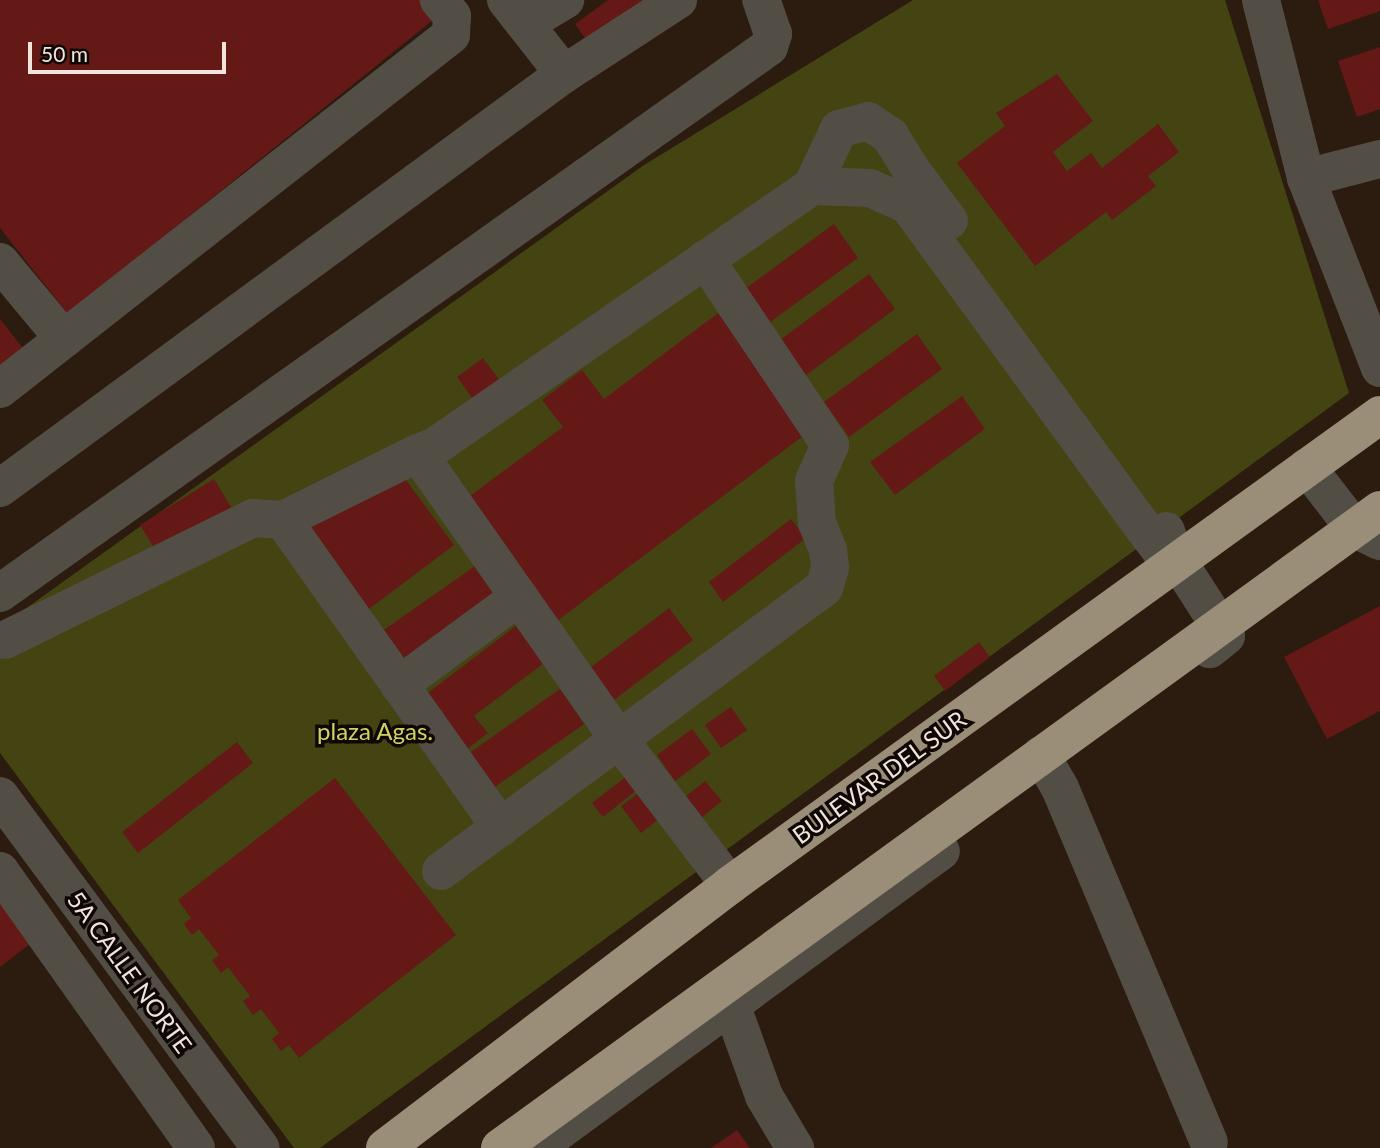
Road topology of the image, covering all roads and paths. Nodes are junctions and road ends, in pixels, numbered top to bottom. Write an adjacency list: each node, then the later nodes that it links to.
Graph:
1 (439, 0): 14 (street)
2 (565, 0): 6 (street)
3 (678, 0): 7 (street)
4 (761, 0): 24 (street)
5 (1261, 0): 9 (street)
6 (515, 12): 7 (street)
7 (564, 74): 20 (street)
8 (1380, 159): 9 (street)
9 (1306, 178): 15 (street)
10 (812, 186): 11 (street); 11 (street); 12 (street)
11 (910, 188): 23 (street)
12 (705, 259): 18 (street); 29 (street)
13 (0, 262): 14 (street)
14 (64, 339): 16 (street)
15 (1376, 341)
16 (0, 389)
17 (1380, 415): 19 (highway, BULEVAR DEL SUR)
18 (418, 453): 21 (street); 25 (street)
19 (1307, 467): 22 (street); 23 (highway, BULEVAR DEL SUR)
20 (0, 488)
21 (283, 520): 27 (street); 28 (street)
22 (1372, 527): 26 (highway)
23 (1176, 558): 26 (street); 35 (highway, BULEVAR DEL SUR)
24 (0, 593)
25 (519, 597): 28 (street); 29 (street)
26 (1220, 625): 30 (highway)
27 (5, 640)
28 (399, 685): 32 (street)
29 (618, 738): 32 (street); 35 (street)
30 (1045, 763): 36 (highway); 37 (street)
31 (0, 796): 39 (street, 5A CALLE NORTE)
32 (501, 828): 34 (street)
33 (0, 871): 38 (street)
34 (441, 871)
35 (730, 885): 40 (highway, BULEVAR DEL SUR)
36 (727, 998): 41 (highway); 42 (street); 43 (street)
37 (1209, 1142)
38 (196, 1148)
39 (260, 1148)
40 (385, 1148)
41 (500, 1148)
42 (536, 1148)
43 (795, 1148)

